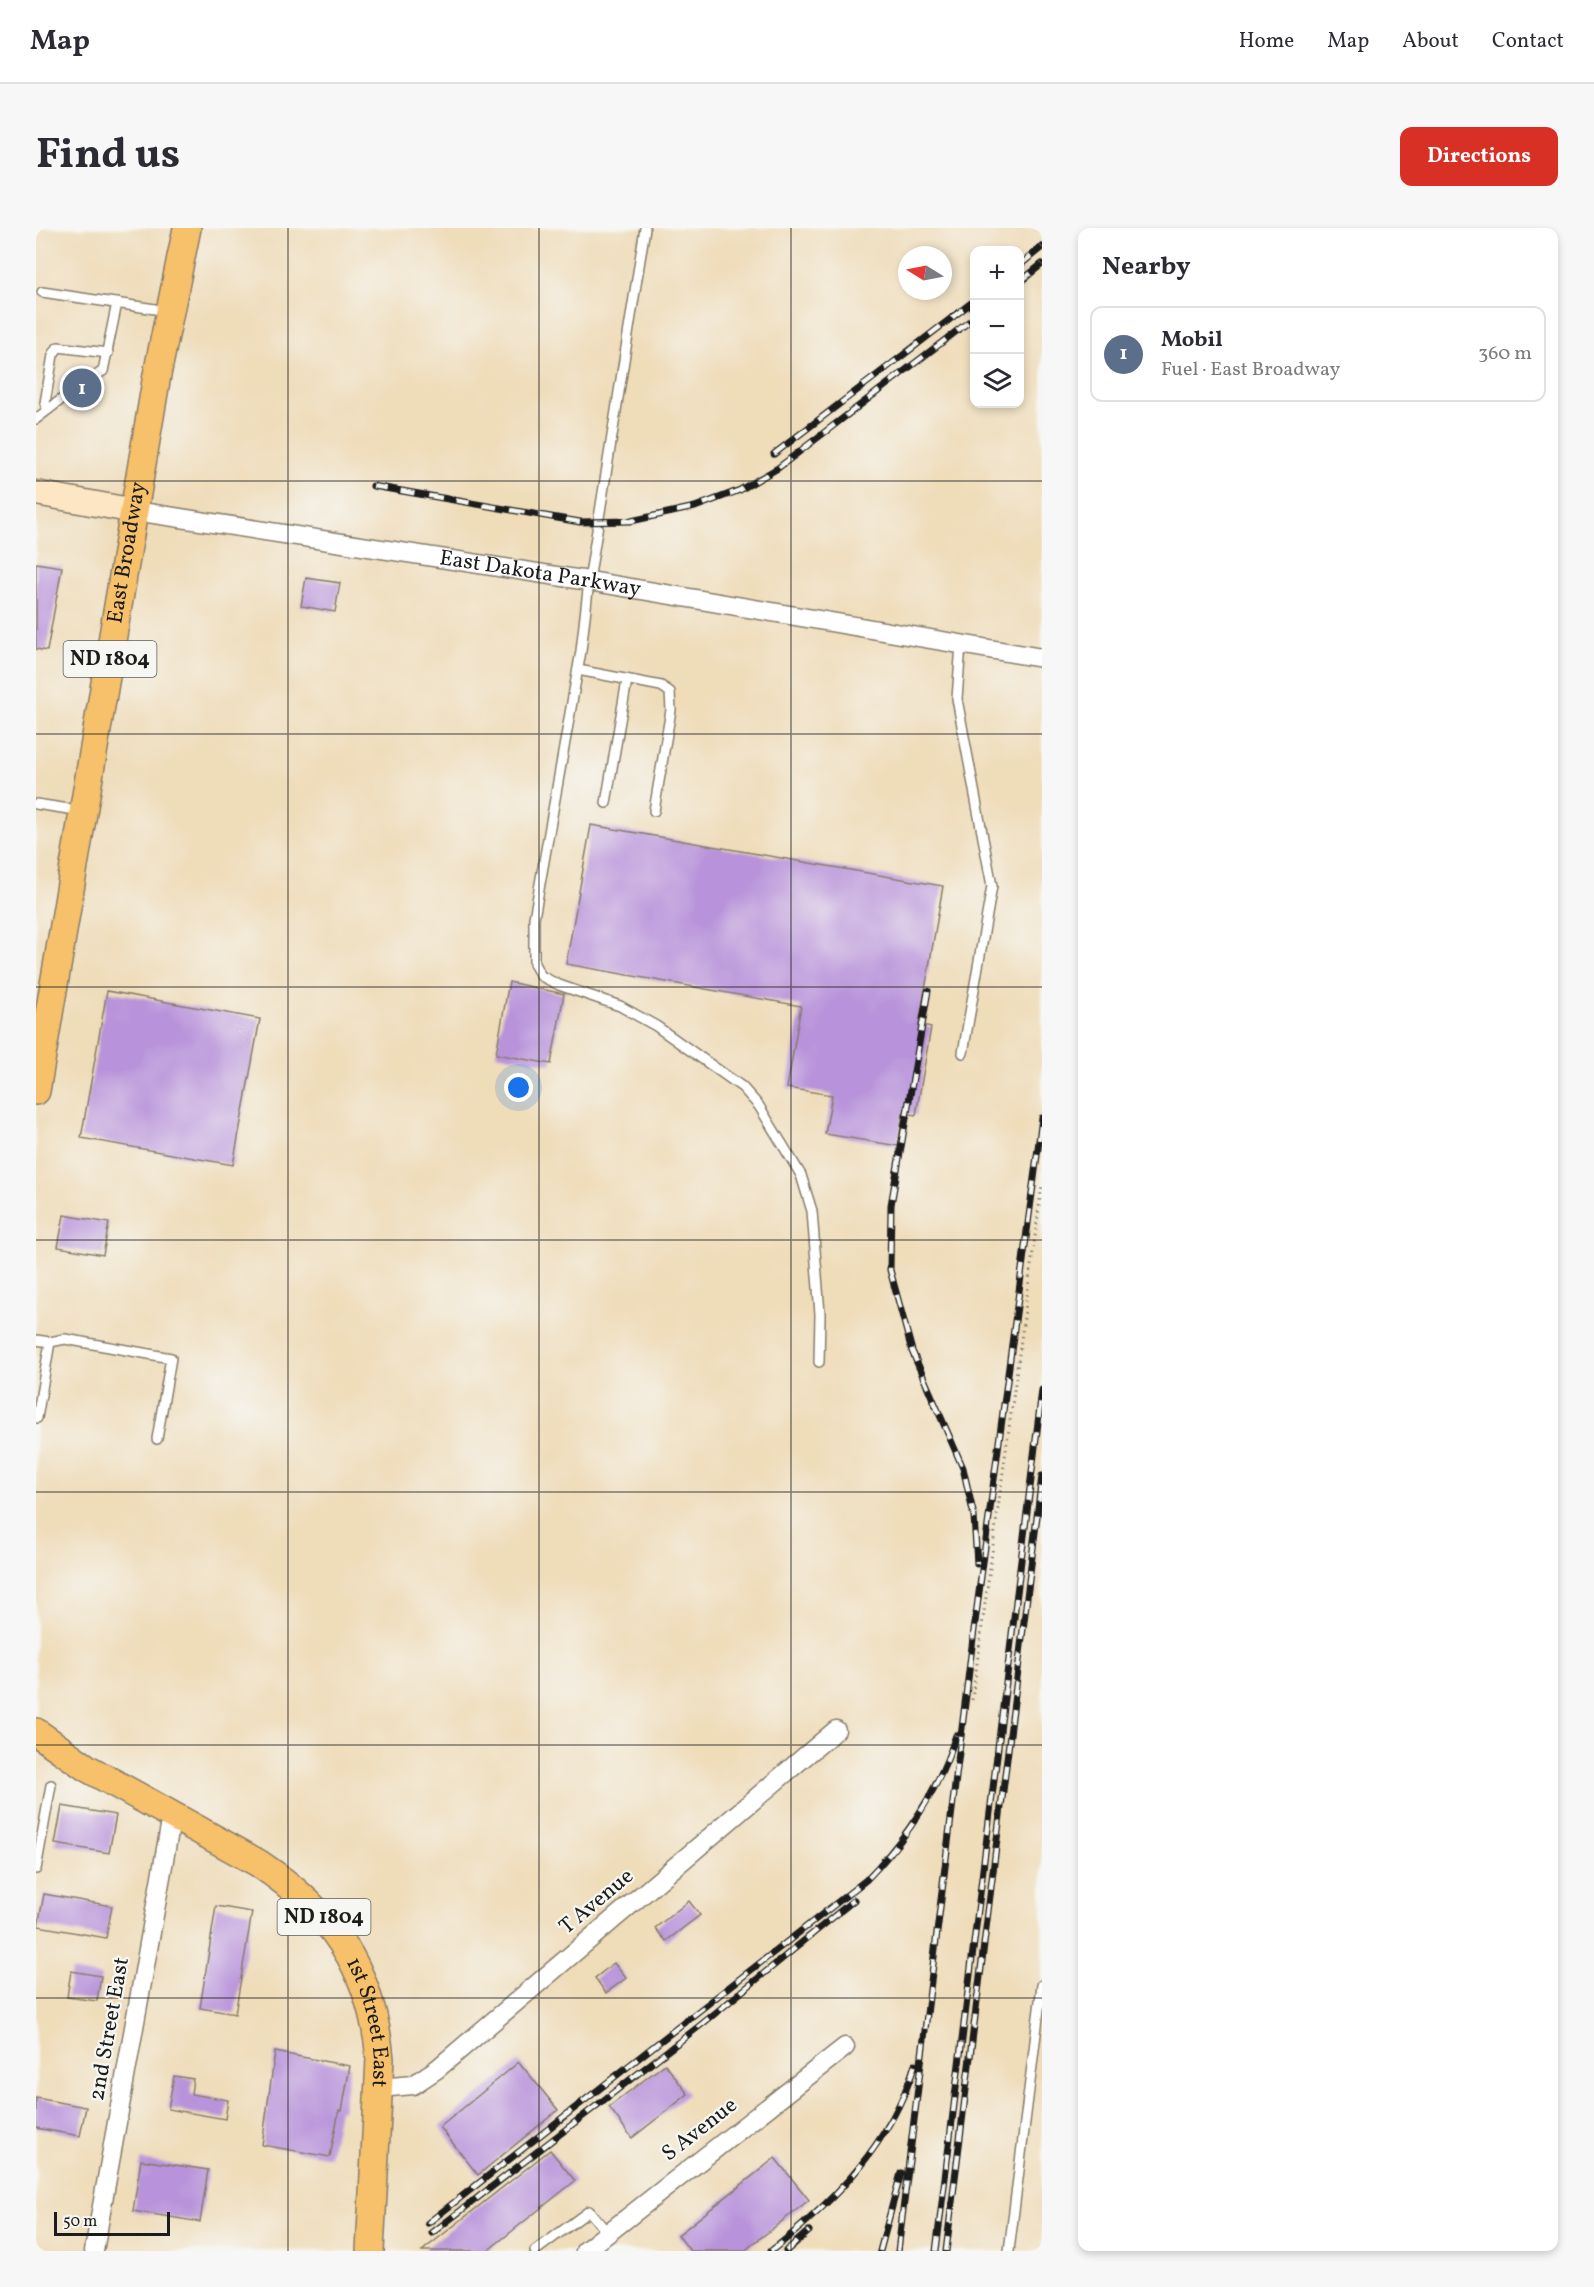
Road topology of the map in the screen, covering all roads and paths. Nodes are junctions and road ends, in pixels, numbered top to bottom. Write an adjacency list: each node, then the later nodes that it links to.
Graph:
1 (188, 228): 5 (main road, East Broadway / ND 1804)
2 (645, 228): 13 (lane)
3 (42, 292): 4 (lane)
4 (117, 303): 5 (lane); 6 (lane)
5 (171, 312): 12 (main road, East Broadway / ND 1804)
6 (108, 353): 7 (lane); 9 (lane)
7 (89, 380)
8 (75, 389): 9 (lane)
9 (48, 409): 10 (lane)
10 (36, 419)
11 (36, 493): 12 (main road, East Dakota Parkway)
12 (135, 511): 13 (street, East Dakota Parkway); 20 (main road, East Broadway / ND 1804)
13 (589, 581): 14 (street, East Dakota Parkway); 16 (lane)
14 (961, 644): 15 (street, East Dakota Parkway); 22 (lane)
15 (1042, 658)
16 (578, 670): 17 (lane); 28 (lane)
17 (627, 680): 18 (lane); 21 (lane)
18 (606, 803)
19 (36, 804): 20 (lane)
20 (84, 811): 23 (main road, East Broadway / ND 1804)
21 (654, 811)
22 (963, 1053)
23 (39, 1054): 24 (main road, East Broadway / ND 1804)
24 (36, 1091)
25 (1042, 1185): 31 (path)
26 (36, 1340): 27 (lane)
27 (50, 1342): 29 (lane); 30 (lane)
28 (819, 1362)
29 (37, 1418)
30 (157, 1439)
31 (972, 1700)
32 (836, 1730): 39 (street, T Avenue)
33 (36, 1732): 35 (main road, ND 1804)
34 (51, 1785): 36 (lane)
35 (172, 1815): 39 (main road, 1st Street East / ND 1804); 41 (street, 2nd Street East)
36 (36, 1869)
37 (1042, 1985): 45 (lane)
38 (846, 2047): 40 (street, S Avenue)
39 (379, 2088): 42 (main road, 1st Street East / ND 1804)
40 (608, 2233): 43 (lane); 44 (street, S Avenue)
41 (94, 2251)
42 (370, 2251)
43 (535, 2251)
44 (585, 2251)
45 (1010, 2251)

